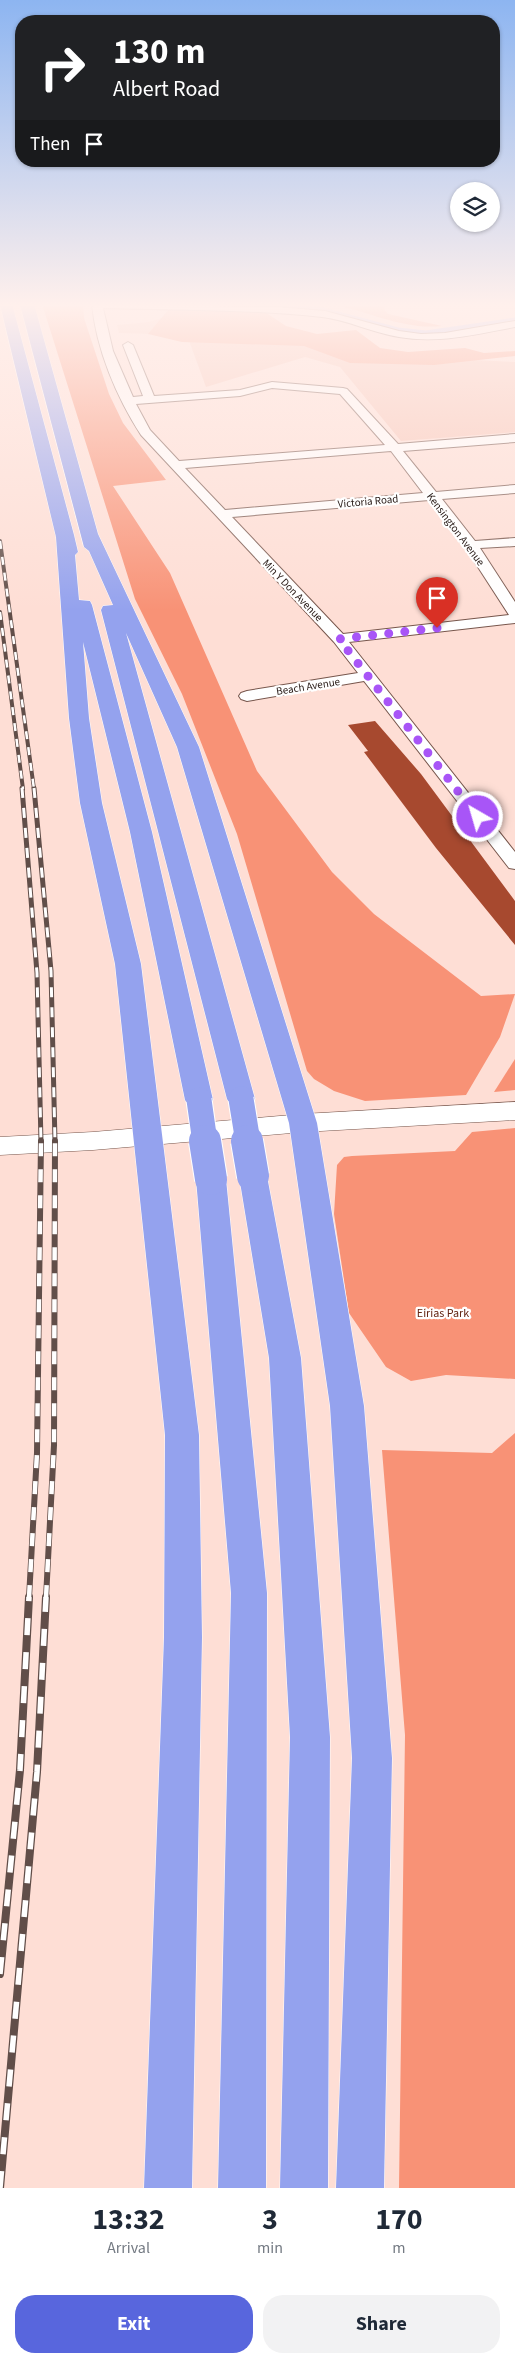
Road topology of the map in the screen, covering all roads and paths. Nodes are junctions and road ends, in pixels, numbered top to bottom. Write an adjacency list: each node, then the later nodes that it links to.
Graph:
1 (32, 406): 12 (highway)
2 (54, 406): 11 (highway)
3 (131, 406): 7 (street, Min Y Don Avenue)
4 (357, 406): 6 (street, Kensington Avenue)
5 (515, 438): 6 (street)
6 (394, 448): 7 (street); 9 (street, Kensington Avenue)
7 (174, 465): 10 (street, Min Y Don Avenue)
8 (515, 489): 9 (street, Victoria Road)
9 (431, 496): 10 (street, Victoria Road); 14 (street, Kensington Avenue)
10 (220, 514): 17 (street, Min Y Don Avenue)
11 (88, 531): 22 (highway); 27 (highway, bridge)
12 (65, 535): 23 (highway); 26 (highway, bridge)
13 (515, 542): 14 (street)
14 (471, 546): 15 (street, Kensington Avenue)
15 (515, 613)
16 (515, 619): 17 (street)
17 (339, 639): 18 (street, Min Y Don Avenue)
18 (369, 676): 19 (street, Beach Avenue); 20 (street, Min Y Don Avenue)
19 (247, 696)
20 (515, 864)
21 (515, 1111): 22 (street)
22 (303, 1123): 23 (street); 28 (highway)
23 (149, 1137): 24 (street); 25 (highway)
24 (0, 1146)
25 (168, 2188)
26 (242, 2188)
27 (304, 2188)
28 (360, 2188)

